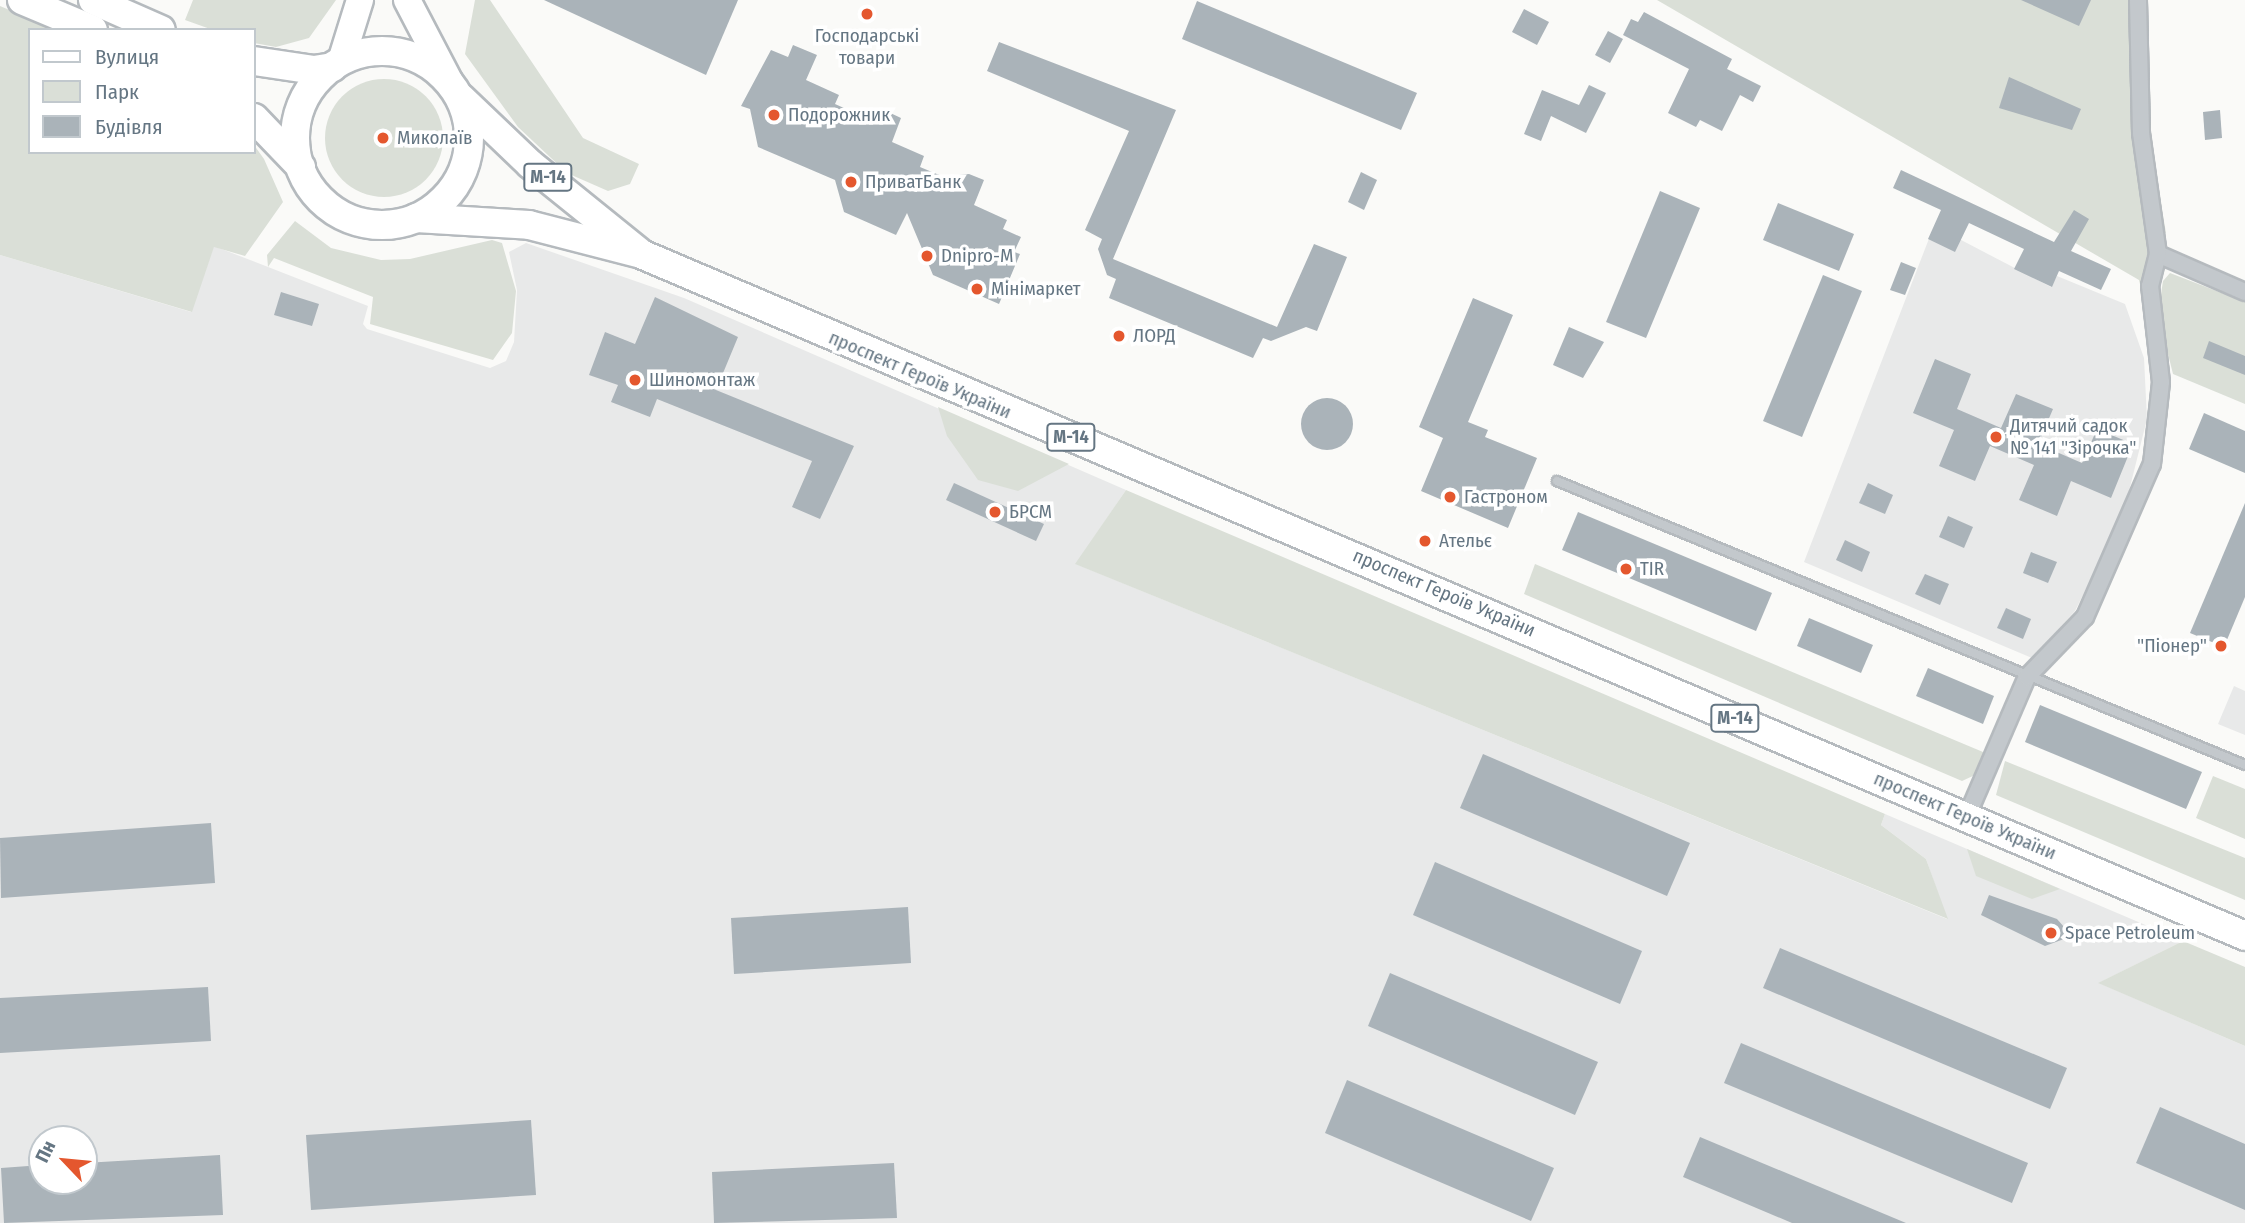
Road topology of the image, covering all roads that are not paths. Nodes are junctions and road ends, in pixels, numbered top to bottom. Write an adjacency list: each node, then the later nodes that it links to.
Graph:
1 (22, 0): 6 (highway)
2 (93, 0): 7 (highway)
3 (360, 0): 9 (main road)
4 (407, 0): 10 (main road)
5 (2138, 0): 15 (street)
6 (88, 28)
7 (156, 28)
8 (256, 61): 9 (highway, М-14)
9 (337, 64): 10 (highway, М-14); 12 (highway)
10 (456, 91): 13 (highway); 14 (highway, проспект Героїв України / М-14)
11 (256, 120): 12 (highway, М-14)
12 (300, 167): 13 (highway, М-14)
13 (416, 218): 14 (highway, проспект Героїв України / М-14)
14 (640, 254): 20 (highway, проспект Героїв України / М-14)
15 (2158, 254): 16 (street); 18 (street)
16 (2245, 292)
17 (1557, 481): 18 (lane)
18 (2027, 677): 19 (lane); 20 (street)
19 (2245, 765)
20 (1967, 816): 21 (highway, проспект Героїв України / М-14)
21 (2245, 936)

